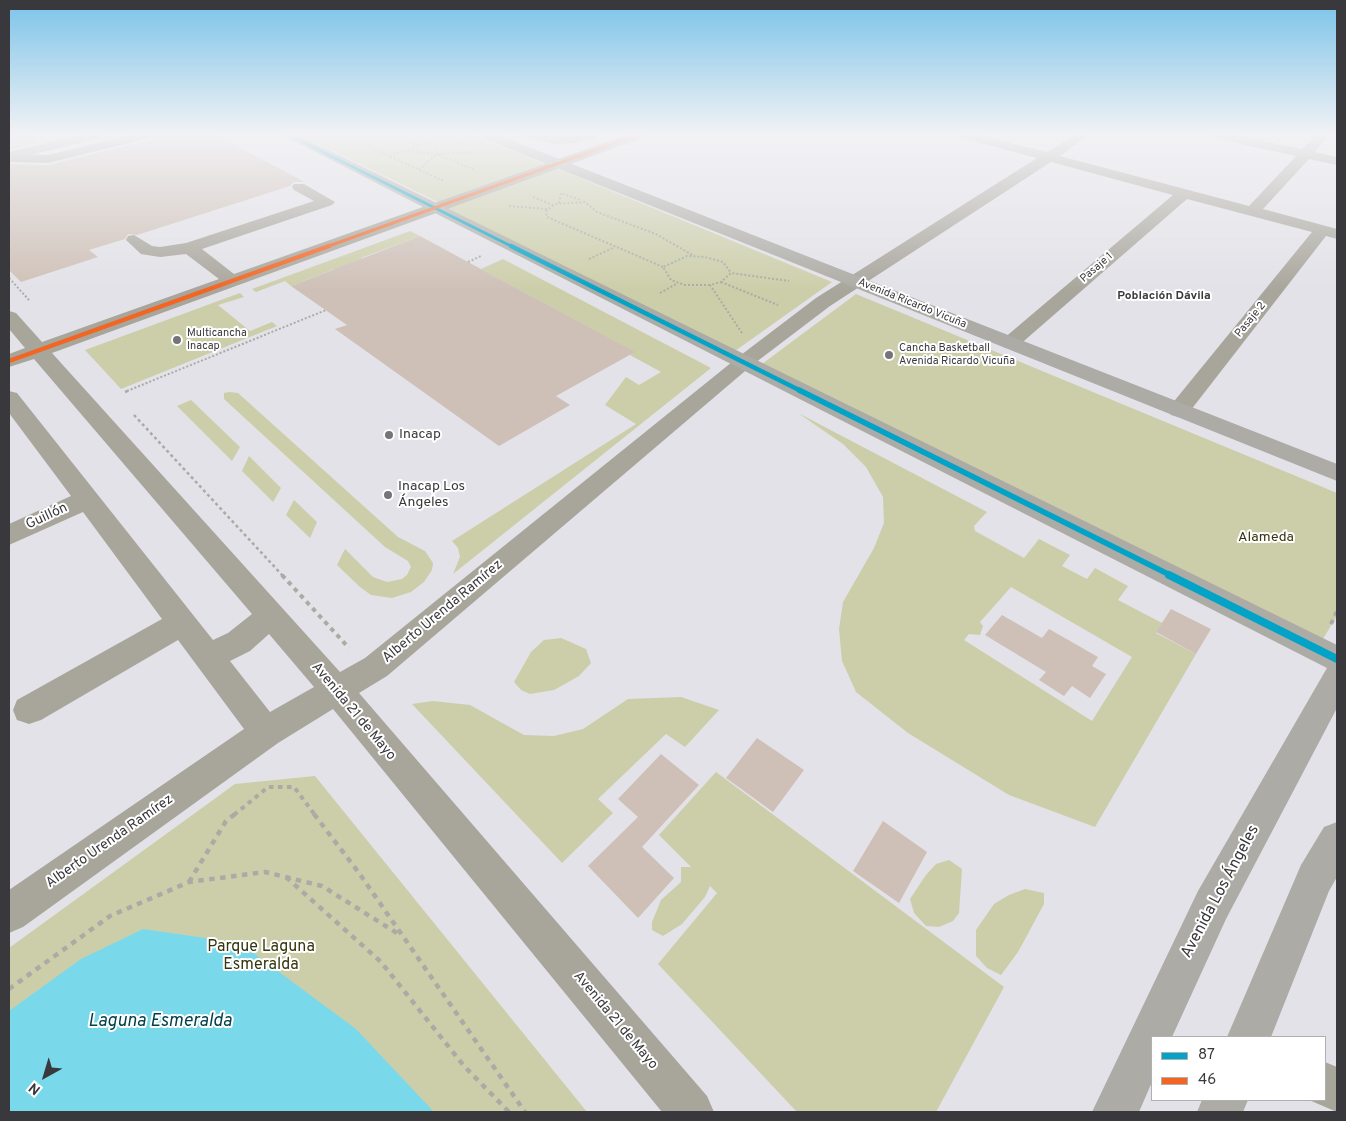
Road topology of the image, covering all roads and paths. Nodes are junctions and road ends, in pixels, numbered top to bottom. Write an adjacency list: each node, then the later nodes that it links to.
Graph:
1 (299, 187): 16 (street)
2 (396, 187): 11 (main road)
3 (490, 187): 11 (street)
4 (619, 187): 23 (main road, Avenida Ricardo Vicuña)
5 (1001, 187): 23 (street, Alberto Urenda Ramírez)
6 (1163, 187): 8 (street)
7 (1275, 187): 12 (street)
8 (1185, 193): 12 (street); 33 (street, Pasaje 1)
9 (585, 202): 10 (path); 10 (path); 17 (path)
10 (559, 204): 15 (path)
11 (435, 207): 22 (street); 35 (main road)
12 (1253, 211): 13 (street)
13 (1330, 232): 40 (street, Pasaje 2)
14 (134, 240): 16 (street)
15 (615, 247): 18 (path); 19 (path)
16 (189, 248): 22 (street)
17 (694, 256): 19 (path); 20 (path)
18 (585, 261)
19 (663, 268): 24 (path)
20 (731, 274): 25 (path); 26 (path)
21 (9, 278): 32 (path)
22 (232, 281): 32 (street)
23 (855, 281): 33 (main road, Avenida Ricardo Vicuña); 35 (street, Alberto Urenda Ramírez)
24 (678, 282): 27 (path); 28 (path)
25 (721, 282): 27 (path); 29 (path)
26 (789, 282)
27 (710, 285): 35 (path)
28 (656, 296)
29 (784, 308)
30 (326, 310): 37 (path)
31 (9, 317): 34 (street, Avenida 21 de Mayo)
32 (66, 340): 34 (street)
33 (1010, 343): 40 (main road, Avenida Ricardo Vicuña)
34 (38, 350): 36 (street); 44 (street, Avenida 21 de Mayo)
35 (741, 350): 47 (main road); 48 (street, Alberto Urenda Ramírez)
36 (9, 361)
37 (125, 392)
38 (9, 398): 42 (street)
39 (128, 408): 48 (path)
40 (1179, 410): 41 (main road, Avenida Ricardo Vicuña)
41 (1337, 473)
42 (86, 500): 43 (street, Guillón); 45 (street)
43 (9, 535)
44 (270, 616): 46 (street); 50 (street, Avenida 21 de Mayo)
45 (181, 623): 46 (street); 51 (street)
46 (205, 655): 52 (street)
47 (1337, 659)
48 (369, 671): 50 (street, Alberto Urenda Ramírez)
49 (1337, 678): 63 (main road, Avenida Los Ángeles)
50 (336, 690): 52 (street, Alberto Urenda Ramírez); 62 (street, Avenida 21 de Mayo)
51 (29, 710)
52 (266, 732): 56 (street, Alberto Urenda Ramírez)
53 (1337, 840): 59 (main road)
54 (285, 877): 55 (path); 57 (path); 60 (path)
55 (189, 882): 57 (path); 58 (path)
56 (9, 913)
57 (402, 936): 61 (path)
58 (9, 989)
59 (1249, 1036)
60 (509, 1112)
61 (526, 1112)
62 (691, 1112)
63 (1115, 1112)

